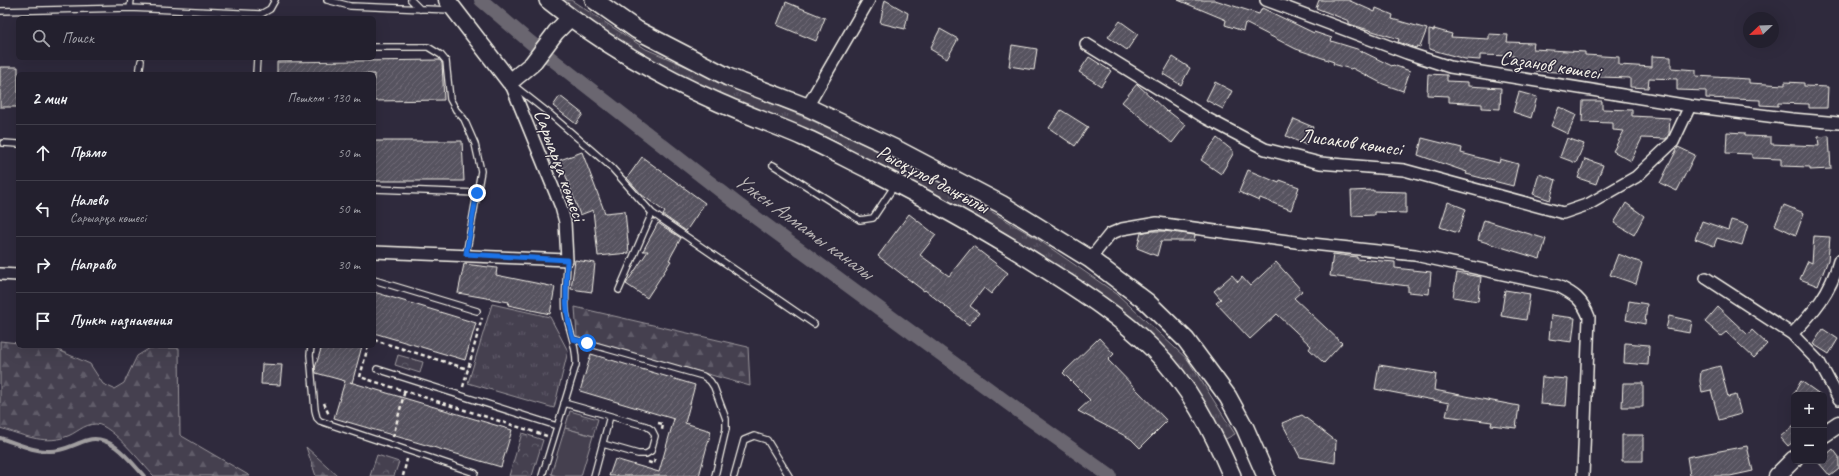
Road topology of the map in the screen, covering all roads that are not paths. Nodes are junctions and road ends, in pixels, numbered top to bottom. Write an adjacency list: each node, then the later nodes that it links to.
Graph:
1 (131, 0): 10 (lane)
2 (275, 0): 10 (lane)
3 (327, 0): 11 (lane)
4 (411, 0): 11 (lane)
5 (548, 0): 13 (main road, Рысқұлов даңғылы)
6 (594, 0): 22 (main road, Рысқұлов даңғылы)
7 (869, 0): 22 (street)
8 (1266, 0): 21 (street, Сазанов көшесі)
9 (450, 5): 11 (lane); 20 (street)
10 (130, 8): 12 (lane)
11 (420, 9)
12 (0, 11)
13 (570, 18): 20 (street); 27 (main road, Рысқұлов даңғылы)
14 (1086, 44): 21 (street, Лисаков көшесі)
15 (376, 47): 29 (lane)
16 (257, 60): 19 (lane)
17 (141, 61): 18 (lane)
18 (139, 72)
19 (256, 72)
20 (510, 82): 30 (lane); 34 (street, Сарыарқа көшесі)
21 (1690, 106): 23 (street, Сазанов көшесі)
22 (807, 107): 33 (main road, Рысқұлов даңғылы)
23 (1839, 122)
24 (3, 143): 25 (lane)
25 (16, 144)
26 (773, 165): 27 (lane)
27 (896, 184): 61 (main road, Рысқұлов даңғылы)
28 (376, 189): 29 (lane)
29 (477, 193): 32 (lane)
30 (652, 213): 40 (lane); 42 (lane)
31 (376, 252): 32 (street)
32 (466, 254): 34 (street)
33 (1090, 259): 62 (main road, Рысқұлов даңғылы); 63 (street)
34 (567, 260): 44 (lane)
35 (1839, 261): 43 (street)
36 (0, 274): 37 (street)
37 (16, 275)
38 (1706, 278): 43 (street)
39 (376, 281): 41 (lane)
40 (619, 290)
41 (477, 311)
42 (814, 324)
43 (1792, 334): 47 (street)
44 (573, 339): 48 (lane); 58 (lane)
45 (311, 348): 55 (lane)
46 (377, 369): 51 (lane)
47 (1839, 399)
48 (564, 403): 49 (lane); 51 (lane)
49 (610, 416): 53 (lane); 53 (lane)
50 (1839, 424): 52 (street)
51 (557, 426): 56 (lane)
52 (1827, 432)
53 (603, 444): 57 (lane)
54 (1791, 462): 64 (street)
55 (474, 476)
56 (542, 476)
57 (594, 476)
58 (715, 476)
59 (734, 476): 60 (lane)
60 (789, 476)
61 (1232, 476)
62 (1266, 476)
63 (1583, 476)
64 (1777, 476)

